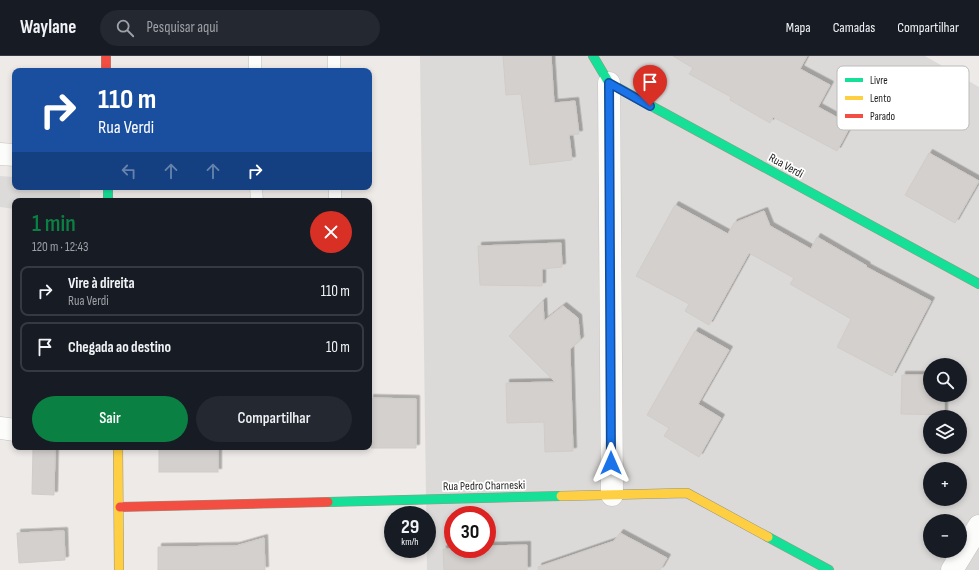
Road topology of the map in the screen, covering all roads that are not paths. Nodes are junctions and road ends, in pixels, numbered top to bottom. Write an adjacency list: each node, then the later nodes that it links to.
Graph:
1 (106, 56): 5 (street)
2 (255, 56): 6 (lane)
3 (334, 56): 7 (lane)
4 (593, 56): 8 (street)
5 (106, 68)
6 (255, 68)
7 (334, 68)
8 (609, 83): 11 (street, Rua Verdi); 15 (street)
9 (0, 154): 10 (street)
10 (12, 155)
11 (979, 284)
12 (0, 428): 13 (street)
13 (12, 430)
14 (118, 450): 16 (street)
15 (612, 495): 16 (street, Rua Pedro Charneski); 19 (street, Rua Pedro Charneski)
16 (120, 507): 18 (street)
17 (979, 526): 20 (street)
18 (119, 570)
19 (829, 570)
20 (952, 570)

